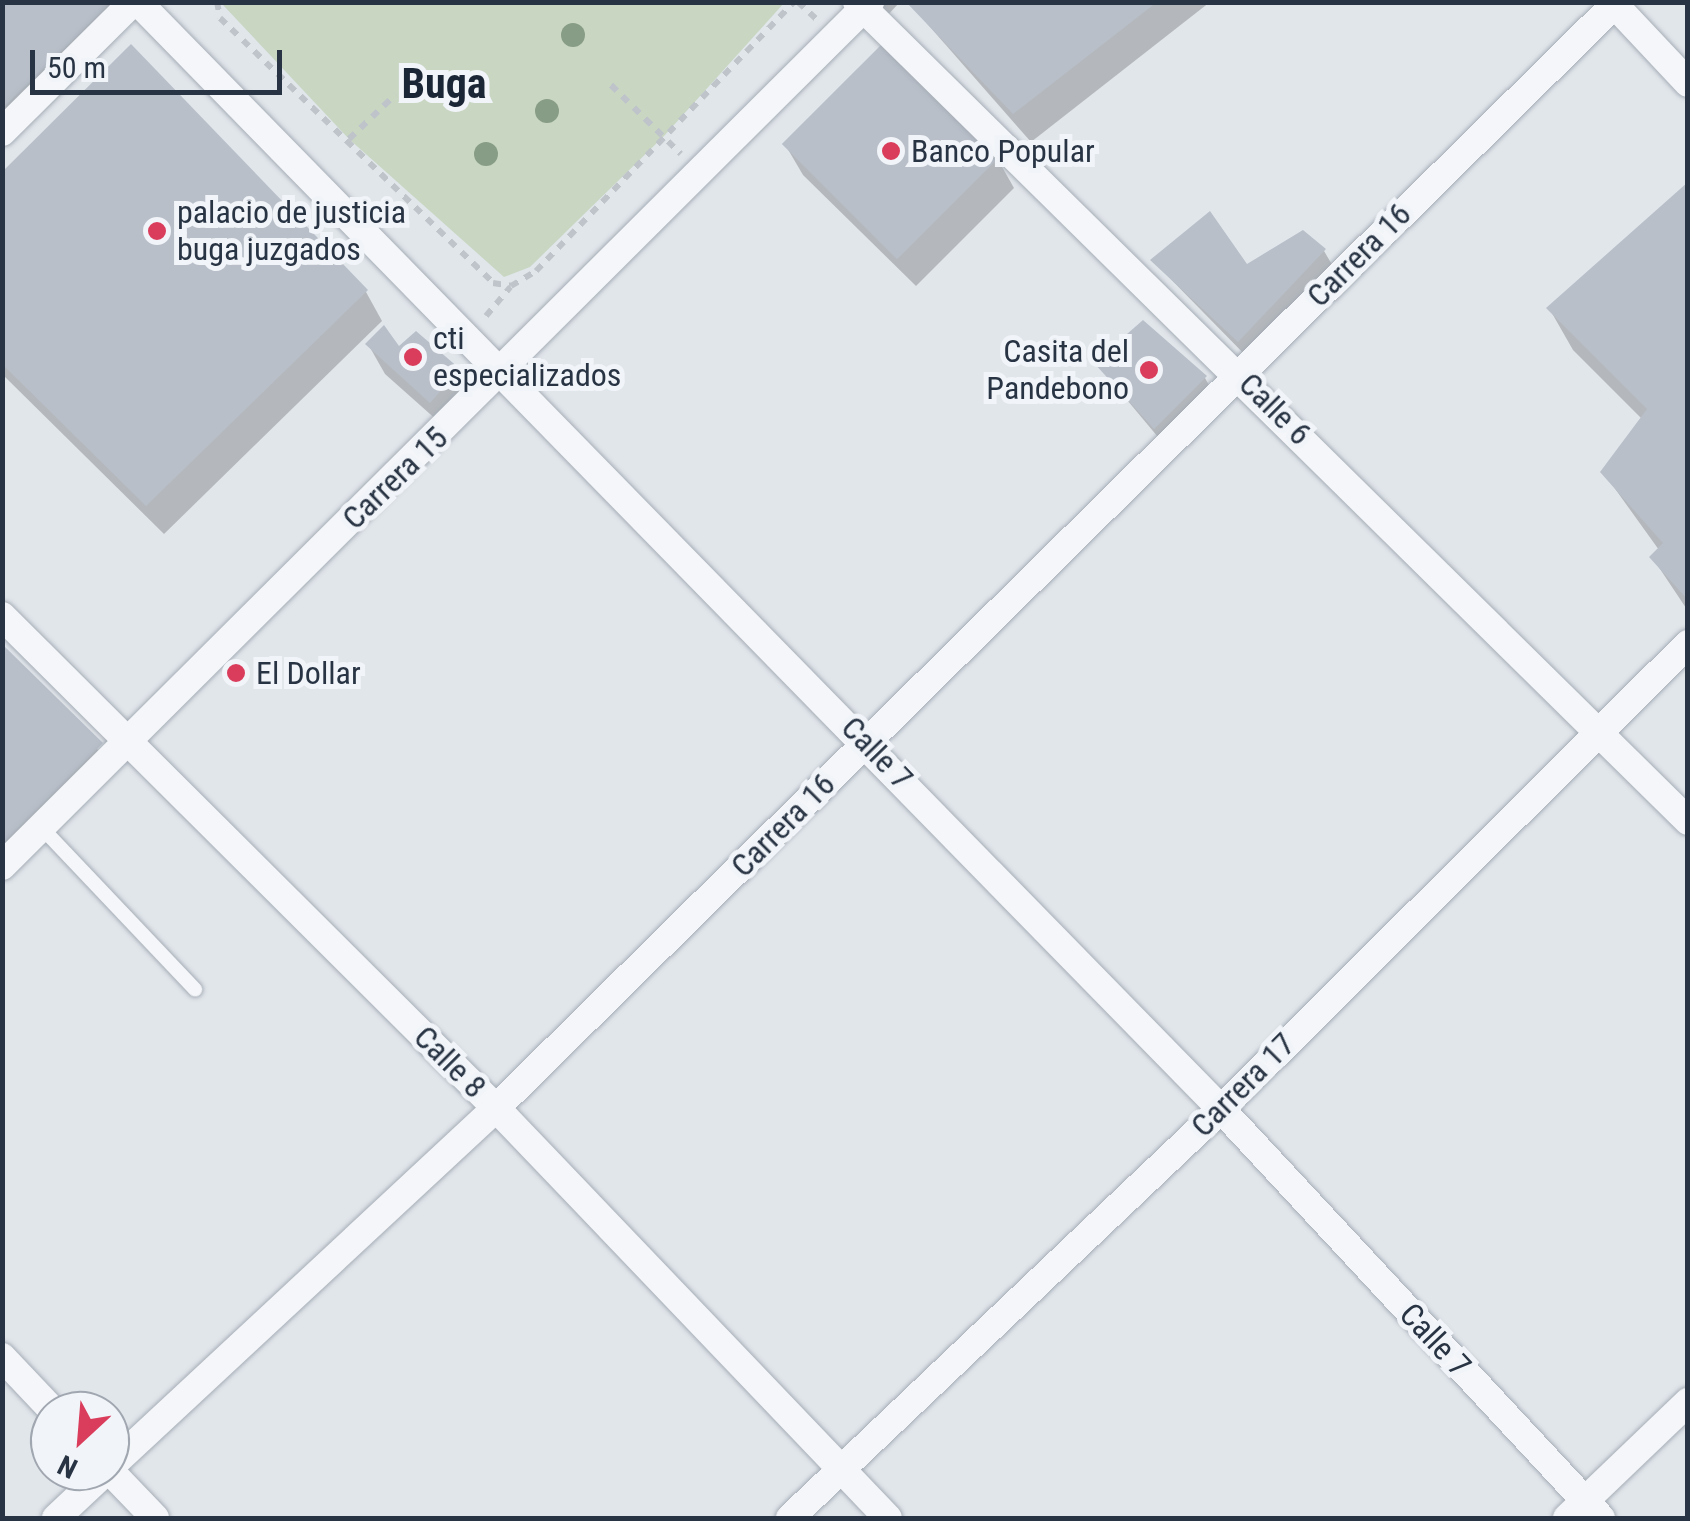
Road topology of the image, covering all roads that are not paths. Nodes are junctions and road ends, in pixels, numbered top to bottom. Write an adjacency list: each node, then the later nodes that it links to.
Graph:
1 (136, 2): 5 (street); 6 (street, Calle 7)
2 (1614, 3): 4 (street); 7 (street, Carrera 16)
3 (863, 4): 6 (street, Carrera 15); 7 (street, Calle 6)
4 (1688, 83)
5 (2, 132)
6 (504, 370): 11 (street, Carrera 15); 12 (street, Calle 7)
7 (1239, 374): 10 (street, Calle 6); 12 (street, Carrera 16)
8 (2, 616): 11 (street, Calle 8)
9 (1688, 644): 10 (street, Carrera 17)
10 (1594, 727): 13 (street, Calle 6); 18 (street, Carrera 17)
11 (128, 740): 14 (street, Carrera 15); 17 (street, Calle 8)
12 (866, 742): 17 (street, Carrera 16); 18 (street, Calle 7)
13 (1688, 821)
14 (42, 827): 15 (street, Carrera 15); 16 (lane)
15 (2, 866)
16 (195, 988)
17 (496, 1108): 22 (street, Carrera 16); 23 (street, Calle 8)
18 (1221, 1109): 23 (street, Carrera 17); 26 (street, Calle 7)
19 (2, 1358): 20 (street)
20 (34, 1391)
21 (1688, 1402): 26 (street)
22 (130, 1450)
23 (840, 1469): 29 (street, Carrera 17); 30 (street, Calle 8)
24 (86, 1491): 27 (street, Carrera 16)
25 (129, 1491): 28 (street)
26 (1584, 1513)
27 (56, 1518)
28 (155, 1518)
29 (790, 1518)
30 (888, 1518)

